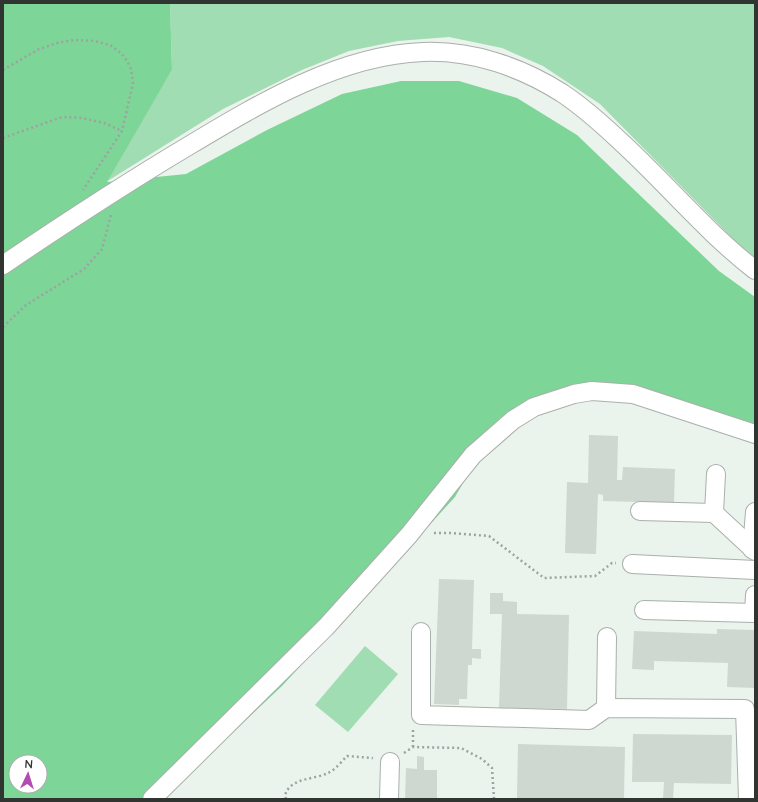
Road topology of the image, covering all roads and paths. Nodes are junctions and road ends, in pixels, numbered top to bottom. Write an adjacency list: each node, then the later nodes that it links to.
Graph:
1 (3, 70): 2 (path)
2 (122, 131): 3 (path); 5 (path)
3 (3, 138)
4 (112, 212): 8 (path)
5 (79, 214): 6 (street); 7 (street)
6 (3, 265)
7 (755, 270)
8 (3, 327)
9 (755, 434): 14 (street)
10 (716, 474): 13 (street)
11 (640, 511): 13 (street)
12 (755, 512): 15 (street)
13 (714, 513): 15 (street)
14 (409, 535): 16 (path); 25 (street)
15 (754, 550)
16 (632, 564): 17 (street)
17 (755, 570)
18 (755, 595): 19 (street)
19 (644, 610)
20 (421, 632): 22 (street)
21 (607, 637): 22 (street)
22 (606, 708): 23 (street)
23 (750, 708): 29 (street)
24 (390, 762): 26 (path); 27 (street); 28 (path)
25 (152, 799)
26 (286, 799)
27 (389, 799)
28 (494, 799)
29 (748, 799)

